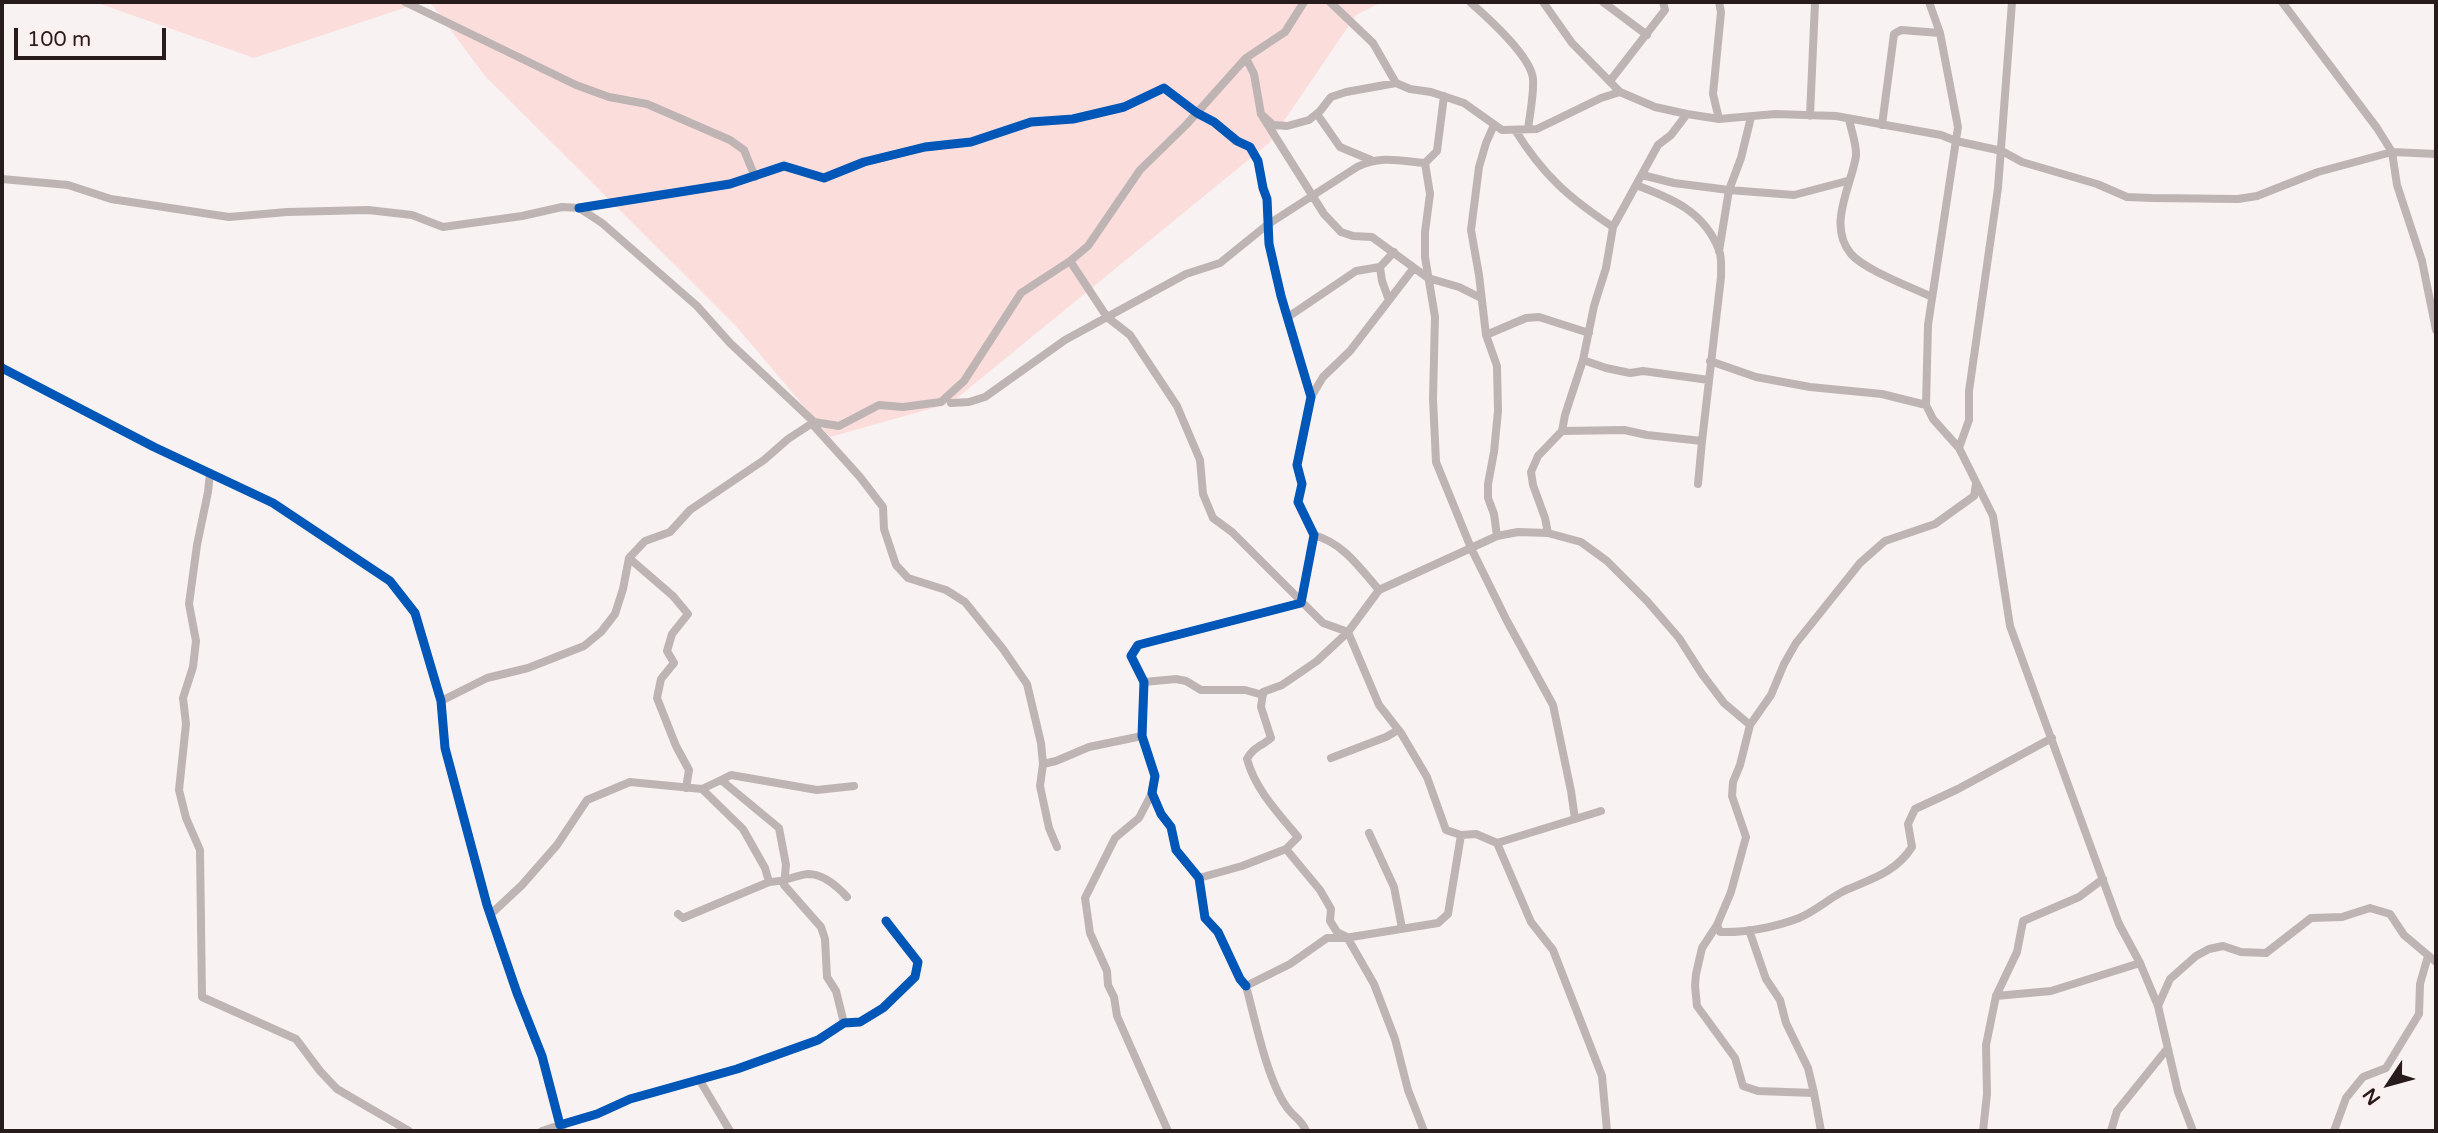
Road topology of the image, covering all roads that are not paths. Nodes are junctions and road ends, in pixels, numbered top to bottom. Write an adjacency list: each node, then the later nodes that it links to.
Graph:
1 (405, 2): 39 (street)
2 (1304, 2): 15 (street)
3 (1330, 2): 17 (street)
4 (1470, 2): 30 (street)
5 (1543, 2): 16 (street)
6 (1604, 2): 14 (street)
7 (1663, 2): 14 (street)
8 (1719, 2): 26 (street)
9 (1815, 2): 24 (street)
10 (1929, 2): 13 (street)
11 (2012, 2): 33 (street)
12 (2282, 2): 34 (street)
13 (1940, 33): 29 (street); 32 (street)
14 (1647, 35): 16 (street)
15 (1246, 58): 20 (street); 21 (street)
16 (1610, 81): 18 (street)
17 (1396, 83): 19 (street); 22 (street)
18 (1620, 92): 23 (street); 30 (street)
19 (1444, 96): 28 (street); 37 (street)
20 (1197, 113): 39 (street); 46 (street); 50 (street)
21 (1261, 114): 22 (street); 44 (street)
22 (1317, 114): 36 (street)
23 (1687, 114): 26 (street); 38 (street)
24 (1811, 116): 25 (street); 27 (street)
25 (1751, 117): 26 (street); 43 (street)
26 (1719, 119)
27 (1849, 119): 29 (street); 41 (street)
28 (1494, 125): 31 (street); 55 (street)
29 (1882, 125): 32 (street)
30 (1528, 129): 31 (street)
31 (1515, 130): 47 (street)
32 (1956, 141): 33 (street); 54 (street)
33 (2002, 151): 34 (street); 72 (street)
34 (2392, 152): 35 (street); 59 (street)
35 (2436, 154)
36 (1371, 160): 37 (street); 44 (street)
37 (1425, 163): 53 (street)
38 (1642, 175): 42 (street); 43 (street)
39 (755, 177): 45 (street)
40 (2, 179): 45 (street)
41 (1847, 181): 43 (street); 54 (street)
42 (1636, 185): 47 (street); 48 (street)
43 (1729, 190): 48 (street)
44 (1315, 196): 46 (street); 49 (street)
45 (579, 208): 69 (street)
46 (1267, 225): 57 (street); 58 (street)
47 (1613, 227): 60 (street)
48 (1720, 251): 63 (street)
49 (1394, 252): 51 (street); 52 (street)
50 (1070, 261): 57 (street); 69 (street)
51 (1380, 267): 56 (street); 58 (street)
52 (1413, 269): 53 (street); 56 (street)
53 (1428, 278): 55 (street); 79 (street)
54 (1932, 297): 68 (street)
55 (1481, 298): 61 (street)
56 (1389, 300): 66 (street)
57 (1107, 317): 67 (street); 82 (street)
58 (1288, 317): 66 (street)
59 (2436, 330)
60 (1588, 333): 61 (street); 62 (street)
61 (1486, 335): 78 (street)
62 (1583, 360): 65 (street); 70 (street)
63 (1710, 361): 65 (street); 68 (street)
64 (2, 368): 73 (street)
65 (1709, 380): 71 (street)
66 (1311, 397): 77 (street)
67 (951, 403)
68 (1926, 405): 72 (street)
69 (814, 422): 80 (street); 92 (street)
70 (1562, 431): 71 (street); 76 (street)
71 (1702, 441): 75 (street)
72 (1959, 449): 74 (street)
73 (210, 473): 86 (street); 128 (street)
74 (1976, 483): 87 (street); 90 (street)
75 (1698, 484)
76 (1548, 533): 78 (street); 87 (street)
77 (1314, 535): 81 (street); 82 (street)
78 (1497, 536): 79 (street)
79 (1471, 548): 81 (street); 99 (street)
80 (628, 558): 86 (street); 95 (street)
81 (1379, 590): 83 (street)
82 (1301, 603): 83 (street); 84 (street)
83 (1348, 632): 85 (street); 88 (street)
84 (1144, 681): 85 (street); 89 (street)
85 (1263, 695): 104 (street)
86 (441, 701): 110 (street)
87 (1750, 725): 113 (street)
88 (1398, 730): 91 (street); 101 (street)
89 (1142, 736): 92 (street); 97 (street)
90 (2052, 738): 106 (street); 115 (street)
91 (1331, 758)
92 (1044, 764): 103 (street)
93 (720, 780): 94 (street); 96 (street); 108 (street)
94 (854, 786)
95 (686, 788): 96 (street); 110 (street)
96 (702, 789): 107 (street)
97 (1152, 793): 105 (street); 131 (street)
98 (1601, 811): 99 (street)
99 (1575, 819): 102 (street)
100 (1369, 833): 114 (street)
101 (1461, 835): 102 (street); 114 (street)
102 (1497, 844): 134 (street)
103 (1057, 847)
104 (1286, 849): 105 (street); 116 (street)
105 (1199, 878): 120 (street)
106 (2103, 879): 119 (street); 121 (street)
107 (769, 882): 108 (street); 111 (street)
108 (784, 882): 109 (street); 123 (street)
109 (847, 897)
110 (491, 914): 127 (street)
111 (678, 914)
112 (886, 921): 123 (street)
113 (1717, 926): 115 (street); 126 (street)
114 (1402, 928): 116 (street)
115 (1749, 930): 126 (street)
116 (1347, 937): 120 (street); 133 (street)
117 (2428, 956): 118 (street); 122 (street); 139 (street)
118 (2436, 961)
119 (2140, 963): 121 (street); 122 (street)
120 (1246, 986): 132 (street)
121 (1996, 996): 136 (street)
122 (2158, 1006): 124 (street)
123 (844, 1023): 125 (street)
124 (2167, 1049): 137 (street); 138 (street)
125 (699, 1079): 127 (street); 130 (street)
126 (1814, 1093): 135 (street)
127 (562, 1128): 129 (street)
128 (410, 1131)
129 (542, 1131)
130 (730, 1131)
131 (1168, 1131)
132 (1306, 1131)
133 (1424, 1131)
134 (1607, 1131)
135 (1821, 1131)
136 (1983, 1131)
137 (2111, 1131)
138 (2193, 1131)
139 (2334, 1131)

